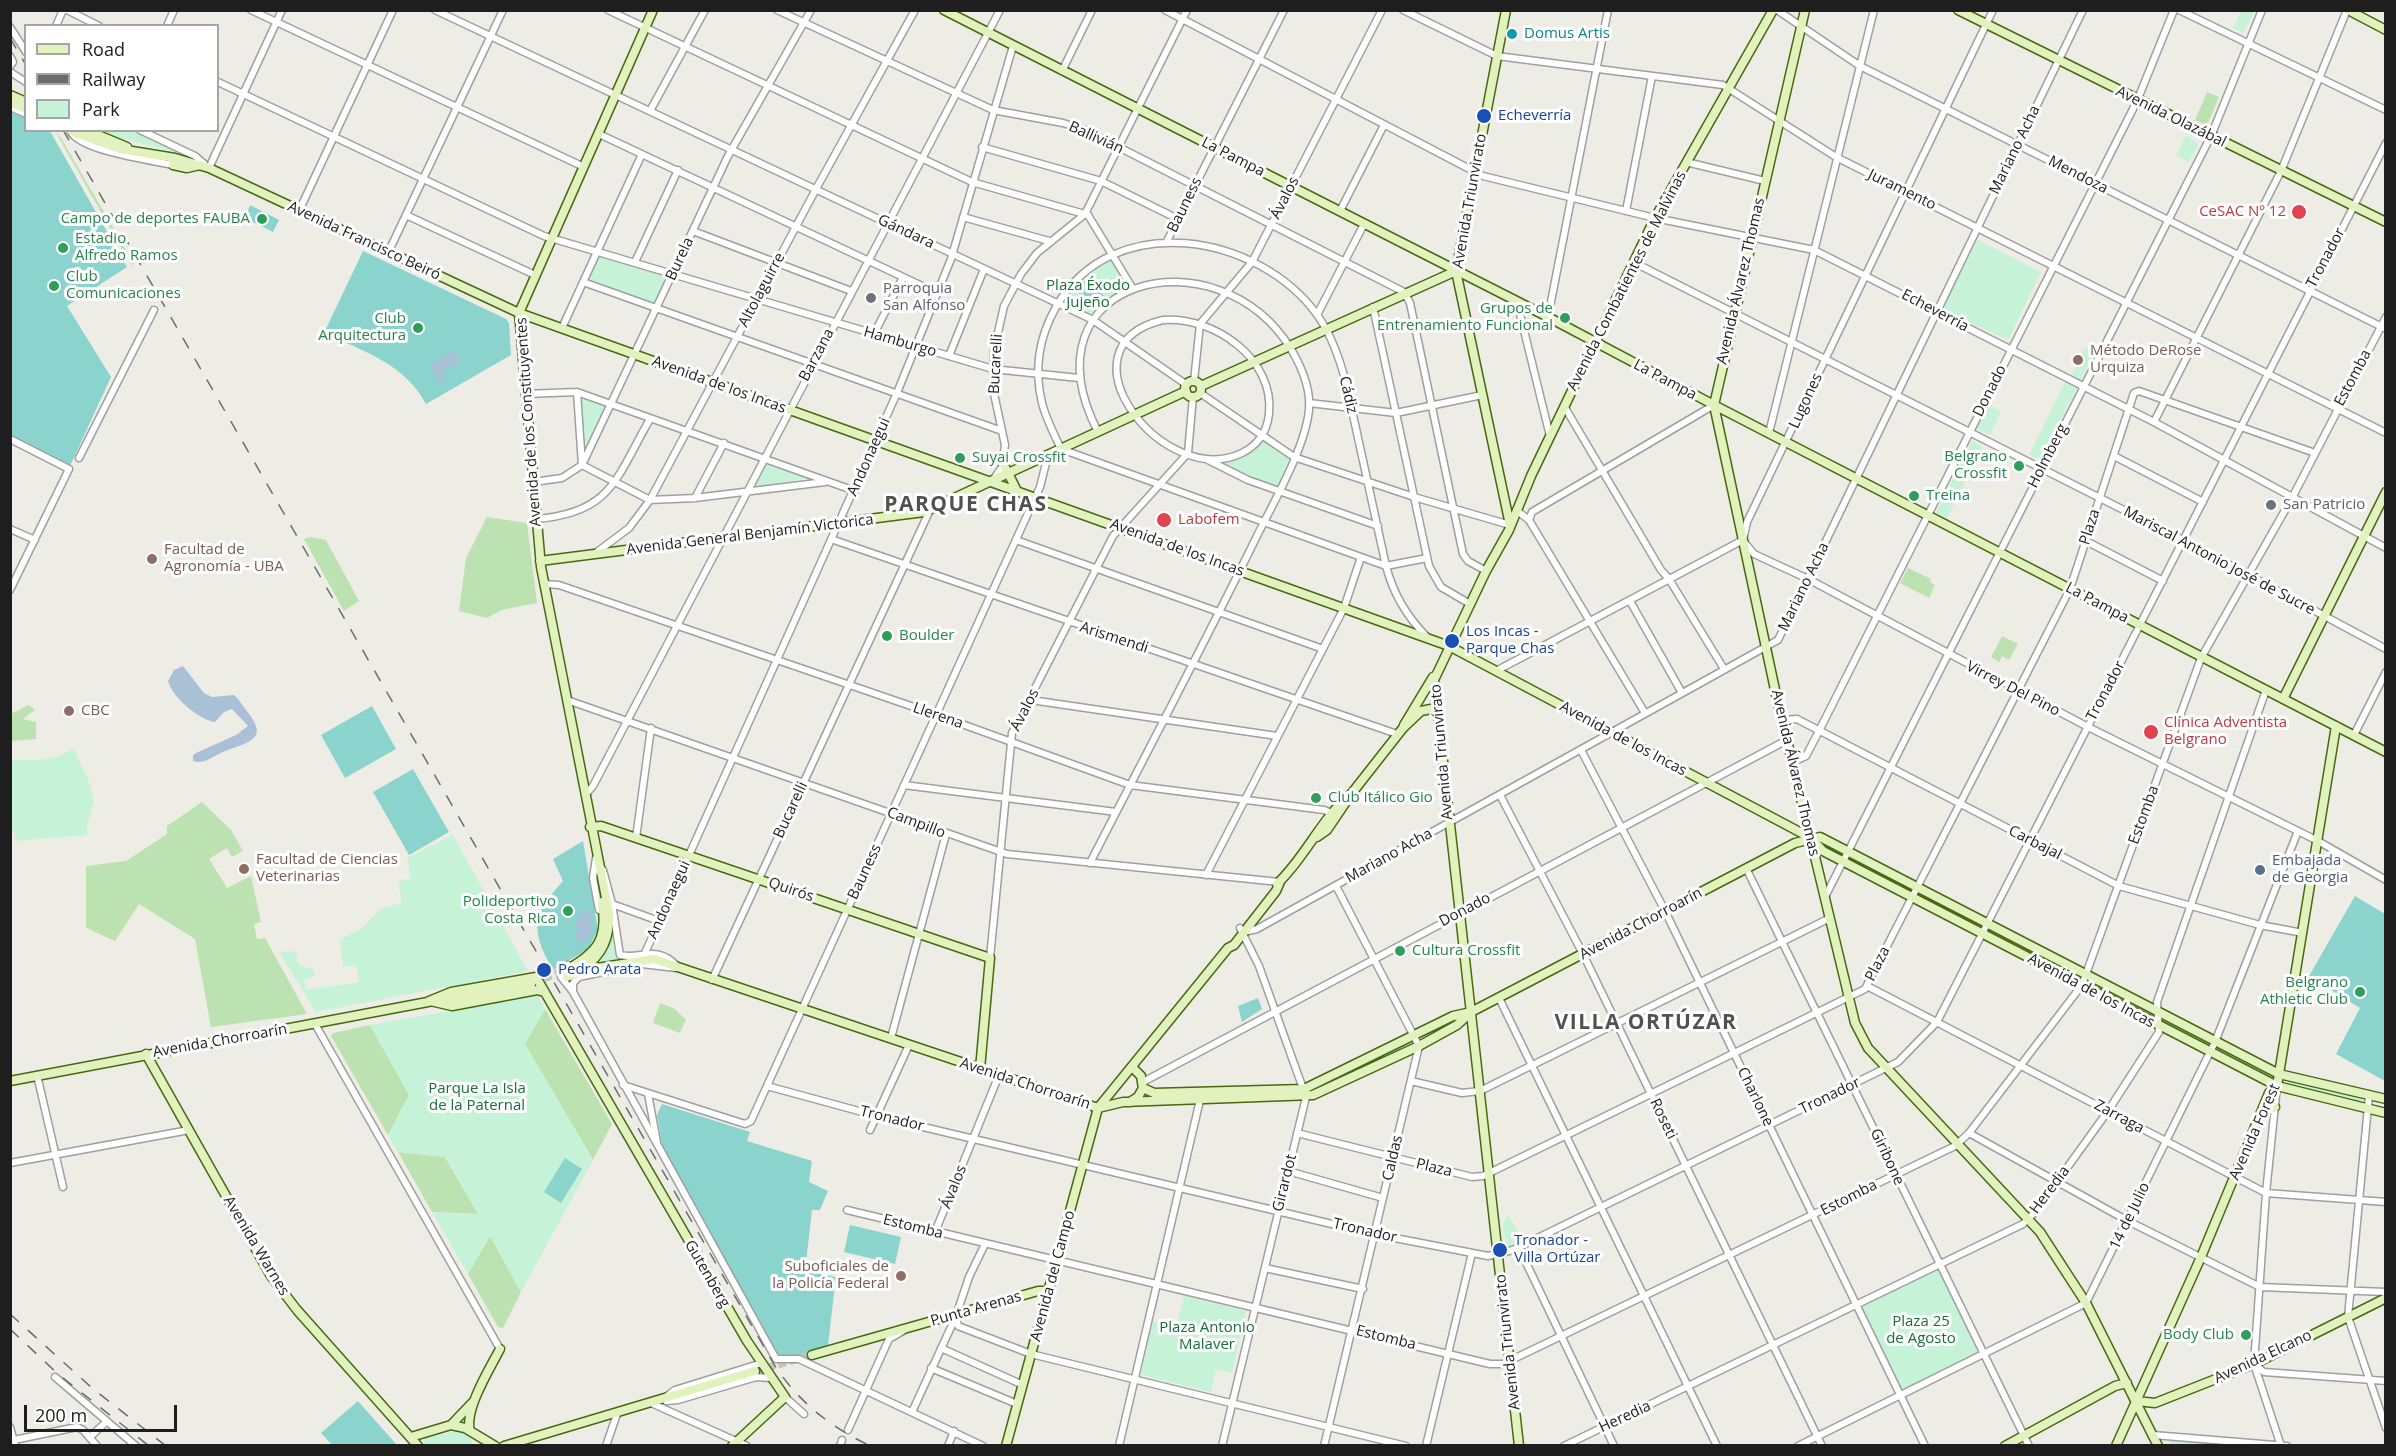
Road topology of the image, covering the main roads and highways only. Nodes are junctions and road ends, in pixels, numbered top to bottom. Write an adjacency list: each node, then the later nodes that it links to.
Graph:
1 (653, 10): 20 (main road, Avenida de los Constituyentes)
2 (944, 10): 19 (main road, La Pampa)
3 (1506, 10): 19 (main road, Avenida Triunvirato)
4 (1775, 10): 21 (main road, Avenida Combatientes de Malvinas)
5 (1805, 10): 22 (main road, Avenida Álvarez Thomas)
6 (1958, 10): 18 (main road, Avenida Olazábal)
7 (2348, 10): 8 (main road)
8 (2385, 30)
9 (10, 95): 10 (main road)
10 (24, 101)
11 (10, 102): 12 (main road)
12 (24, 108)
13 (74, 132): 15 (main road)
14 (91, 132): 15 (main road)
15 (144, 154): 17 (main road)
16 (173, 165): 17 (main road)
17 (205, 166): 20 (main road, Avenida Francisco Beiró)
18 (2385, 222)
19 (1456, 271): 21 (main road, La Pampa); 24 (main road, Avenida General Benjamín Victorica); 30 (main road, Avenida Triunvirato)
20 (519, 314): 25 (main road, Avenida de los Incas); 31 (main road, Avenida de los Constituyentes)
21 (1595, 342): 22 (main road, La Pampa); 30 (main road, Avenida Combatientes de Malvinas)
22 (1714, 405): 34 (main road, La Pampa); 40 (main road, Avenida Álvarez Thomas)
23 (1003, 463): 24 (main road)
24 (1006, 474): 26 (main road, Avenida General Benjamín Victorica); 27 (main road)
25 (969, 475): 26 (main road, Avenida de los Incas); 28 (main road)
26 (991, 482): 27 (main road, Avenida de los Incas); 28 (main road, Avenida General Benjamín Victorica)
27 (1017, 491): 32 (main road, Avenida de los Incas)
28 (969, 492): 31 (main road, Avenida General Benjamín Victorica)
29 (2385, 492): 34 (main road)
30 (1510, 525): 32 (main road, Avenida Triunvirato)
31 (540, 561): 39 (main road, Avenida de los Constituyentes)
32 (1449, 646): 33 (main road, Avenida Triunvirato); 40 (main road, Avenida de los Incas)
33 (1436, 673): 35 (main road, Avenida Triunvirato); 37 (main road)
34 (2283, 699): 36 (main road, La Pampa)
35 (1436, 708): 37 (main road); 45 (main road, Avenida Triunvirato)
36 (2336, 726): 38 (main road, La Pampa); 49 (main road, Avenida Forest)
37 (1400, 731): 41 (main road)
38 (2385, 752)
39 (591, 827): 43 (main road, Quirós); 44 (main road, Avenida de los Constituyentes)
40 (1811, 838): 45 (main road, Avenida Chorroarín); 49 (main road, Avenida de los Incas); 52 (main road, Avenida de los Incas); 67 (main road, Avenida Álvarez Thomas)
41 (1280, 882): 42 (main road); 42 (main road)
42 (1242, 930): 47 (main road)
43 (990, 958): 48 (main road, Ávalos)
44 (568, 978): 48 (main road, Avenida Chorroarín)
45 (1471, 1012): 53 (main road, Avenida Chorroarín); 53 (main road, Avenida Chorroarín); 80 (main road, Avenida Triunvirato)
46 (146, 1054): 50 (main road, Avenida Chorroarín); 61 (main road, Avenida Chorroarín); 72 (main road, Avenida Warnes)
47 (1132, 1067): 51 (main road); 58 (main road)
48 (980, 1069): 58 (main road, Avenida Chorroarín)
49 (2279, 1074): 52 (main road, Avenida Forest); 55 (main road, Avenida de los Incas)
50 (10, 1081)
51 (1143, 1085): 54 (main road, Avenida Chorroarín); 56 (main road)
52 (2277, 1086): 59 (main road, Avenida Forest); 60 (main road, Avenida de los Incas)
53 (1305, 1093): 54 (main road, Avenida Chorroarín)
54 (1201, 1096): 56 (main road, Avenida Chorroarín)
55 (2385, 1100)
56 (1130, 1102): 58 (main road, Avenida Chorroarín)
57 (2275, 1107): 59 (main road)
58 (1098, 1108): 62 (main road, Avenida del Campo)
59 (2263, 1112): 69 (main road, Avenida Forest)
60 (2385, 1113)
61 (621, 1125): 74 (main road, Gutenberg)
62 (1048, 1291): 65 (main road, Punta Arenas); 75 (main road, Avenida del Campo)
63 (2385, 1298): 69 (main road, Avenida Elcano)
64 (500, 1349): 68 (main road)
65 (812, 1355)
66 (754, 1371): 73 (main road)
67 (2127, 1383): 69 (main road, Avenida Álvarez Thomas); 81 (main road)
68 (474, 1400): 70 (main road); 71 (main road)
69 (2137, 1401): 82 (main road, Avenida Forest); 83 (main road, Avenida Álvarez Thomas)
70 (452, 1425): 71 (main road); 72 (main road)
71 (473, 1433): 77 (main road); 78 (main road)
72 (411, 1437): 76 (main road, Avenida Warnes)
73 (522, 1443): 79 (main road)
74 (734, 1443)
75 (1006, 1445)
76 (418, 1446)
77 (475, 1446)
78 (495, 1446)
79 (504, 1446)
80 (1519, 1446)
81 (2005, 1446)
82 (2116, 1446)
83 (2158, 1446)

